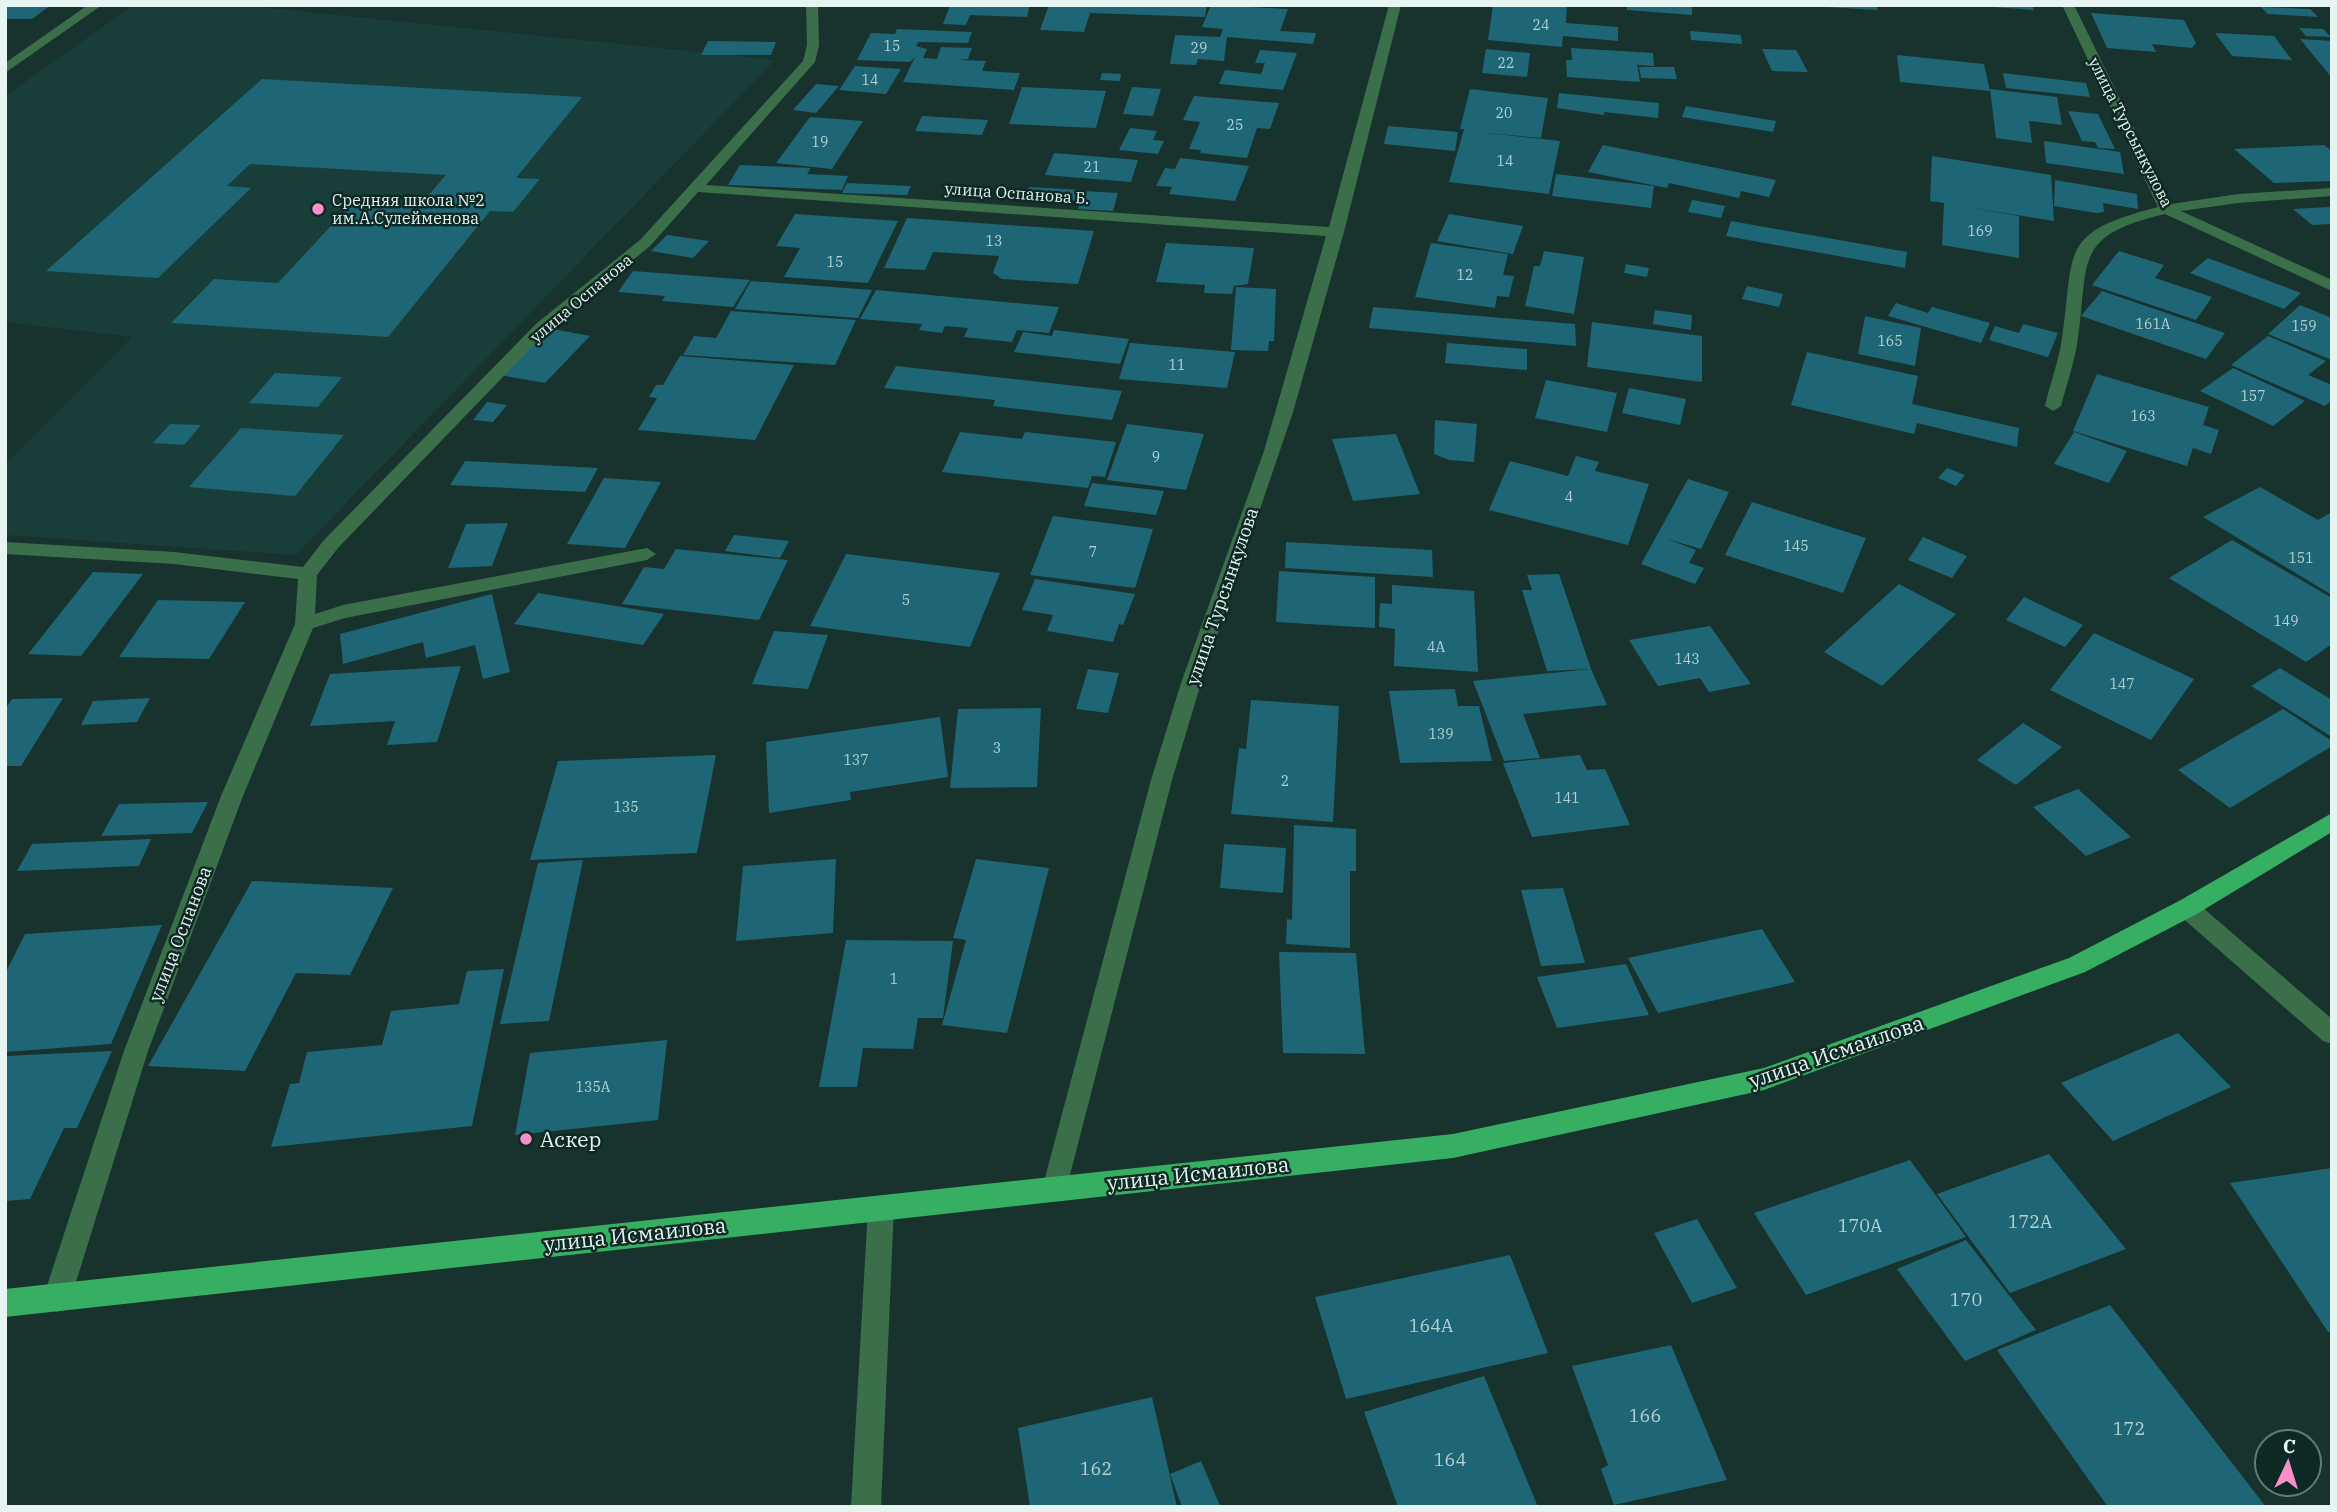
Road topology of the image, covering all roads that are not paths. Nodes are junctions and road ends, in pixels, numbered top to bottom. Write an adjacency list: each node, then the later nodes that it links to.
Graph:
1 (96, 5): 5 (street)
2 (812, 5): 6 (street, улица Оспанова)
3 (1395, 5): 9 (street, улица Турсынкулова)
4 (2068, 5): 8 (street, улица Турсынкулова)
5 (5, 69)
6 (695, 188): 9 (street, улица Оспанова Б.); 14 (street, улица Оспанова)
7 (2332, 192): 8 (street)
8 (2167, 210): 10 (street, улица Турсынкулова); 11 (street)
9 (1337, 232): 19 (street, улица Турсынкулова)
10 (2332, 285)
11 (2053, 406)
12 (5, 548): 14 (street)
13 (647, 554): 15 (street)
14 (308, 573): 15 (street, улица Оспанова)
15 (305, 625): 21 (street, улица Оспанова)
16 (2332, 821): 17 (main road, улица Исмаилова)
17 (2187, 908): 18 (street); 19 (main road, улица Исмаилова)
18 (2332, 1034)
19 (1055, 1189): 20 (main road, улица Исмаилова)
20 (881, 1207): 21 (main road, улица Исмаилова); 23 (street)
21 (57, 1298): 22 (main road, улица Исмаилова)
22 (5, 1303)
23 (866, 1507)

